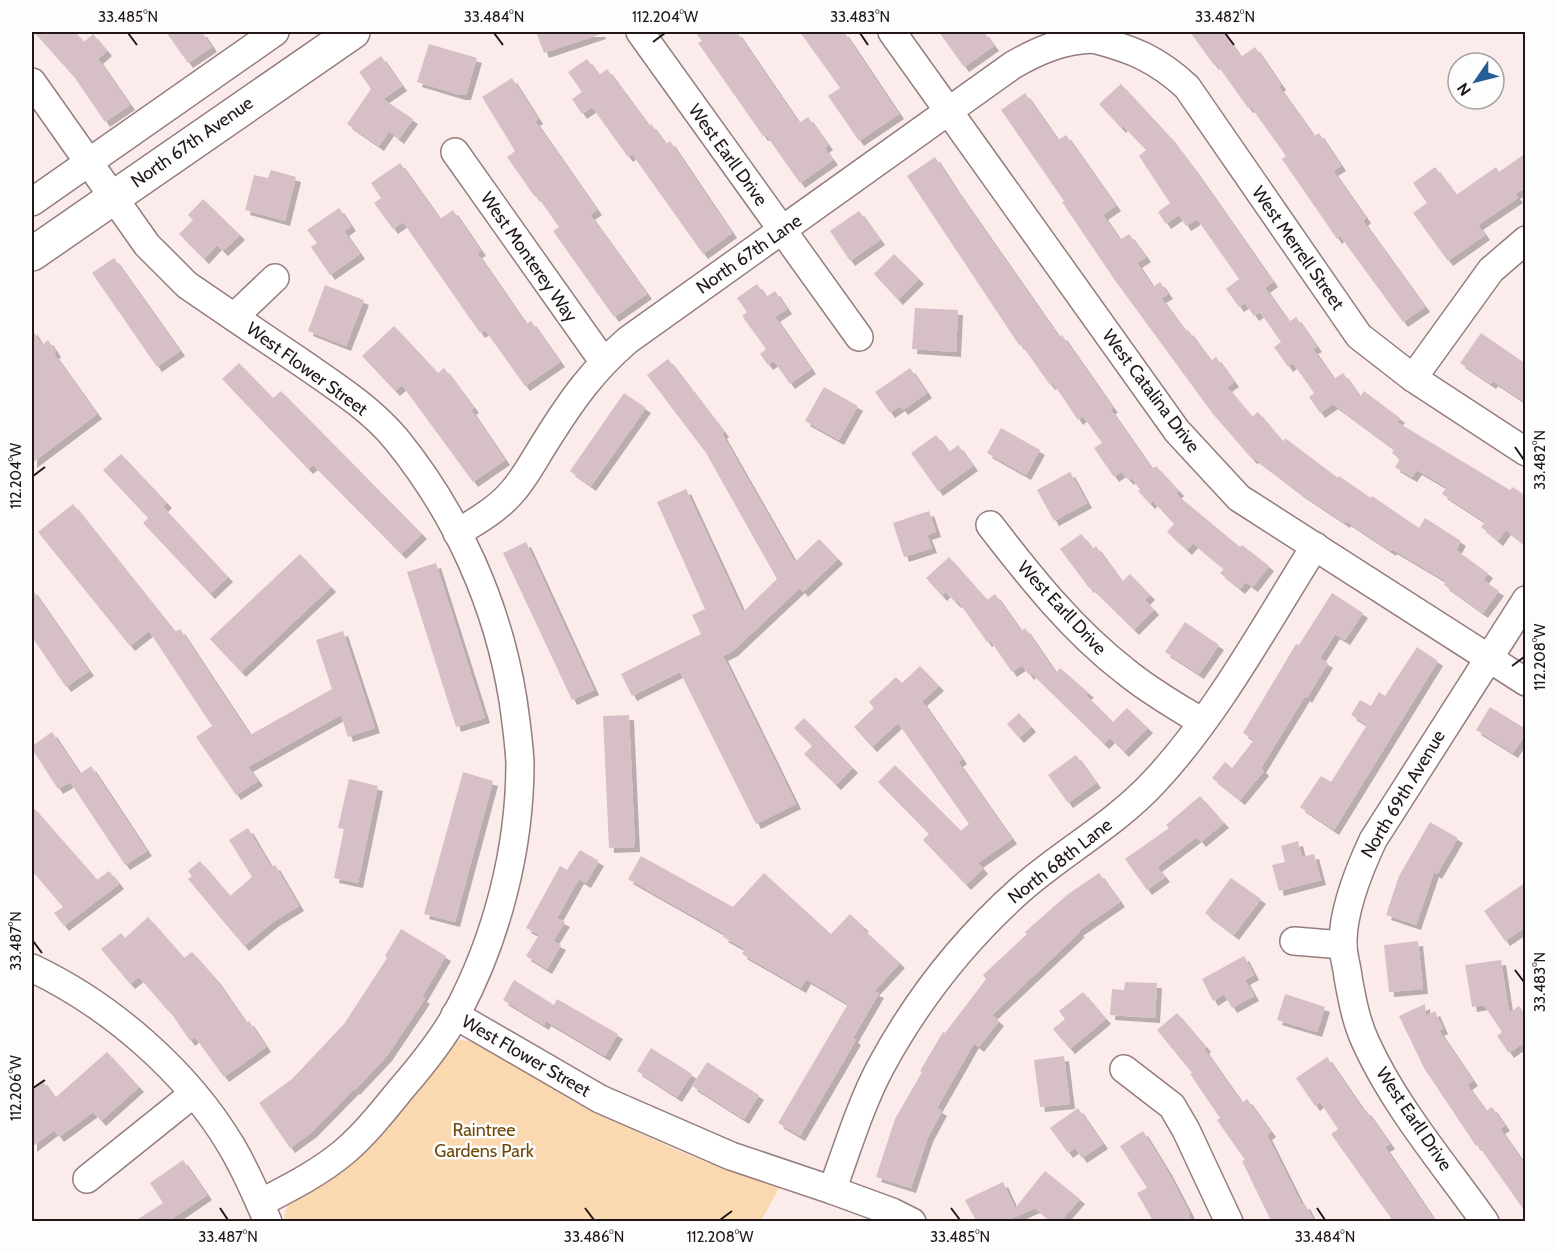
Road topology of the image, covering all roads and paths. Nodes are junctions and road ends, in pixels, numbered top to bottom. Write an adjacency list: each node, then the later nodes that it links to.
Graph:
1 (353, 32): 10 (main road, North 67th Avenue)
2 (640, 32): 12 (street, West Earll Drive)
3 (892, 32): 7 (street, West Catalina Drive)
4 (262, 35): 9 (street)
5 (1094, 35): 7 (street, North 67th Lane); 19 (street, West Merrell Street)
6 (32, 81): 9 (street, West Flower Street)
7 (949, 111): 12 (street, North 67th Lane); 23 (street, West Catalina Drive)
8 (455, 152): 18 (street, West Monterey Way)
9 (89, 162): 10 (street, West Flower Street); 11 (street)
10 (112, 198): 14 (main road, North 67th Avenue); 16 (street, West Flower Street)
11 (32, 202)
12 (782, 231): 17 (street, West Earll Drive); 18 (street, North 67th Lane)
13 (1526, 240): 19 (street)
14 (32, 254)
15 (275, 278): 16 (street)
16 (234, 317): 22 (street, West Flower Street)
17 (859, 336)
18 (603, 361): 22 (street, North 67th Lane)
19 (1413, 378): 20 (street, West Merrell Street)
20 (1526, 452)
21 (990, 525): 27 (street, West Earll Drive)
22 (457, 533): 32 (street, West Flower Street)
23 (1314, 546): 25 (street, West Catalina Drive); 27 (street, North 68th Lane)
24 (1526, 600): 25 (street, North 69th Avenue)
25 (1487, 658): 26 (street, West Catalina Drive); 29 (street, North 69th Avenue)
26 (1526, 682)
27 (1203, 722): 36 (street, North 68th Lane)
28 (1294, 941): 29 (street)
29 (1343, 945): 31 (street, North 69th Avenue)
30 (32, 968): 34 (street)
31 (1354, 1009): 40 (street, West Earll Drive)
32 (455, 1016): 36 (street, West Flower Street); 37 (street)
33 (1124, 1069): 39 (street)
34 (193, 1094): 35 (street); 37 (street)
35 (87, 1179)
36 (832, 1190): 38 (street, West Flower Street)
37 (264, 1212)
38 (912, 1221)
39 (1229, 1221)
40 (1485, 1221)

